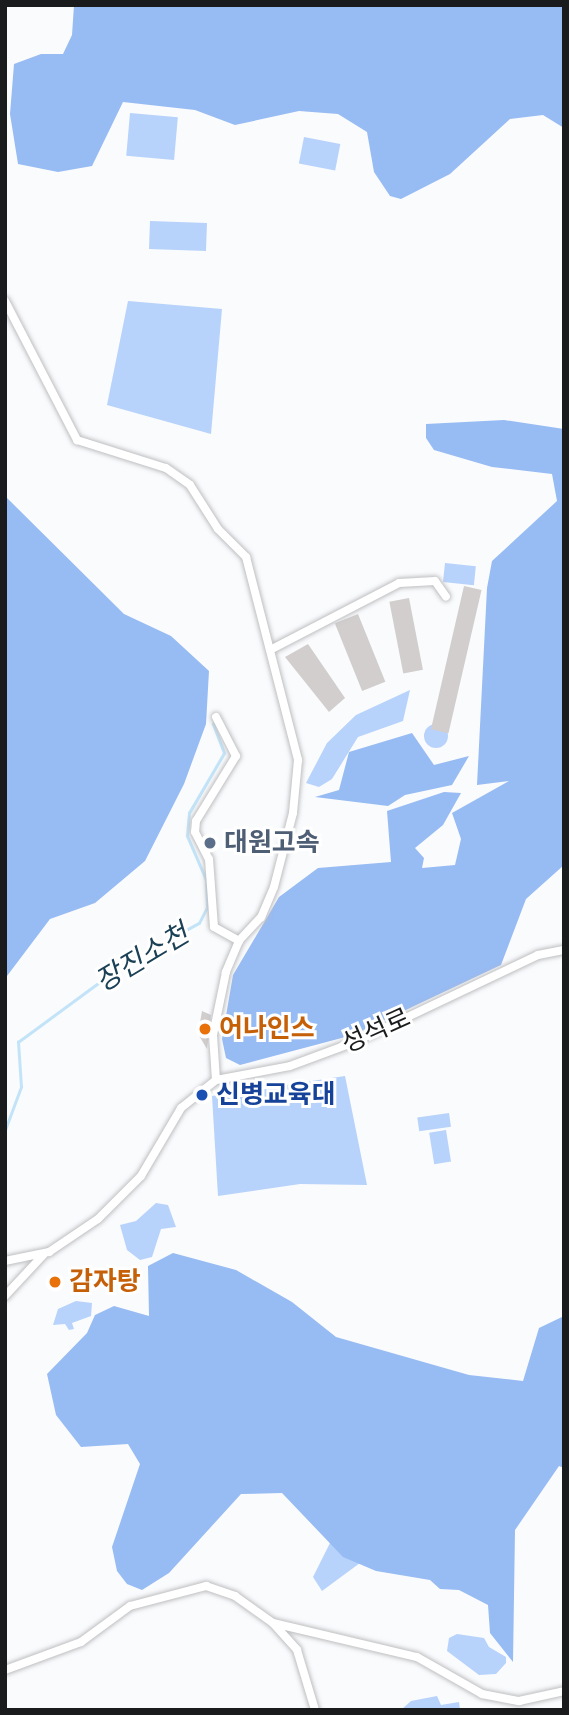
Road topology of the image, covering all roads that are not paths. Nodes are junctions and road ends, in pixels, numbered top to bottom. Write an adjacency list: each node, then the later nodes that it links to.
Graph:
1 (5, 301): 3 (street)
2 (446, 597): 3 (street)
3 (270, 650): 5 (street)
4 (216, 717): 5 (street)
5 (239, 941): 7 (street)
6 (564, 950): 7 (street, 성석로)
7 (216, 1080): 8 (street, 성석로)
8 (44, 1254): 9 (street, 성석로); 10 (street)
9 (5, 1261)
10 (5, 1296)
11 (273, 1623): 12 (street); 13 (street); 14 (street)
12 (5, 1670)
13 (564, 1691)
14 (315, 1710)

